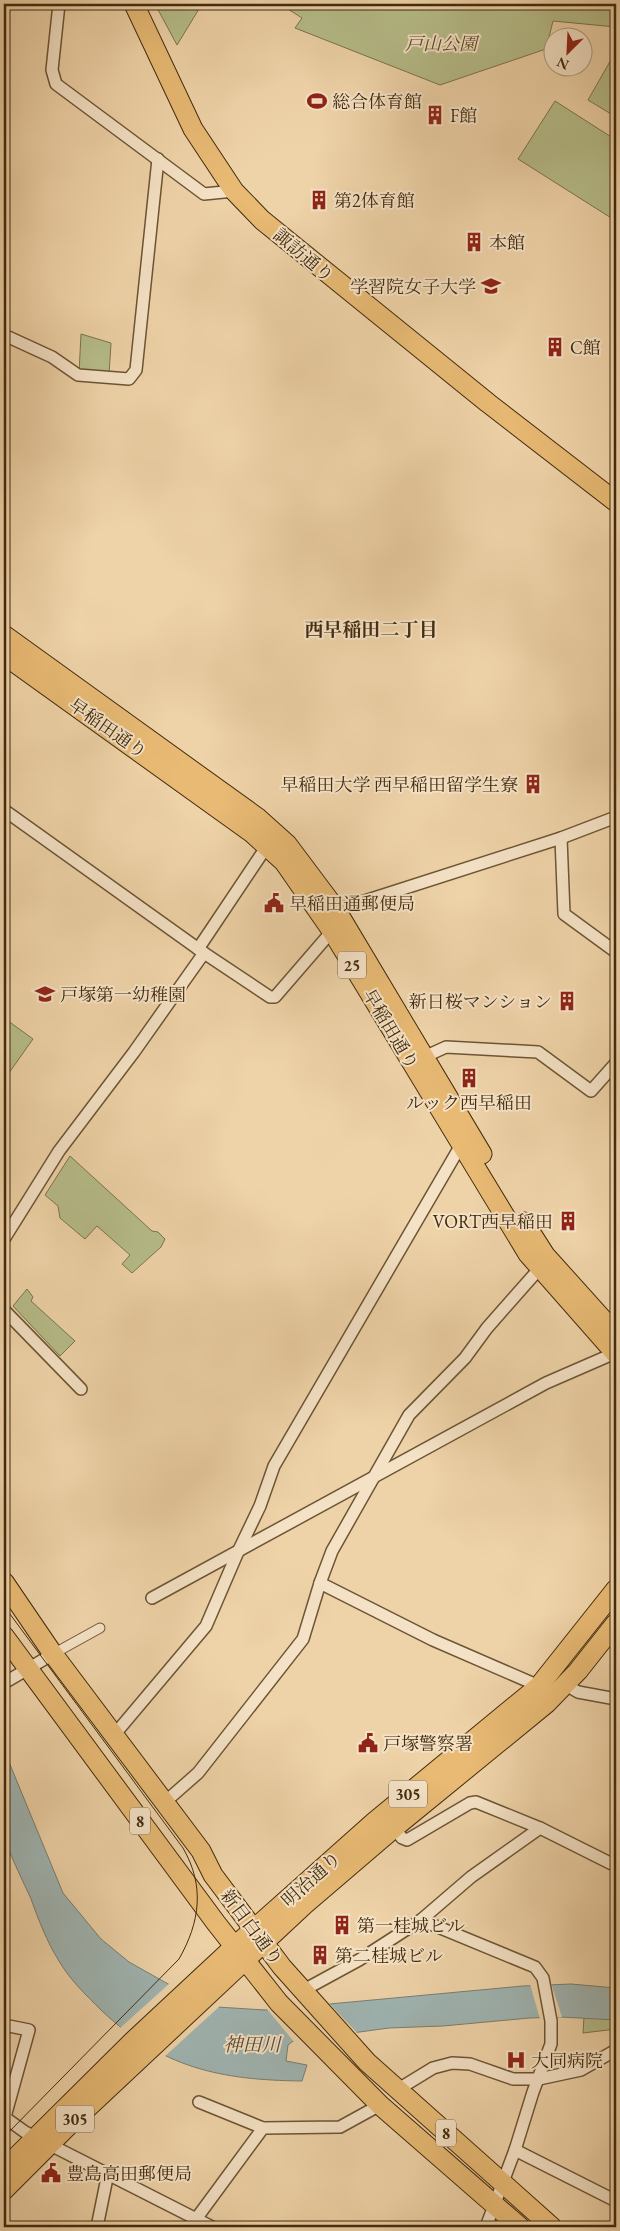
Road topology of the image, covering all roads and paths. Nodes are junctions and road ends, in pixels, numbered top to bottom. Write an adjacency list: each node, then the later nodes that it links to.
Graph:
1 (59, 4): 3 (street)
2 (134, 4): 4 (main road, 諏訪通り)
3 (158, 159): 4 (street); 5 (street)
4 (234, 191): 6 (main road, 諏訪通り)
5 (4, 335)
6 (616, 502)
7 (4, 635): 13 (main road, 早稲田通り / 25)
8 (4, 655): 12 (main road, 早稲田通り / 25)
9 (4, 810): 15 (street)
10 (616, 817): 11 (street)
11 (561, 838): 13 (street); 16 (street)
12 (267, 846): 14 (main road, 早稲田通り / 25); 15 (street)
13 (335, 908): 17 (main road, 早稲田通り / 25)
14 (332, 931): 15 (street); 19 (main road, 早稲田通り / 25)
15 (201, 951): 20 (street)
16 (616, 952)
17 (424, 1057): 18 (street); 23 (main road, 早稲田通り / 25)
18 (616, 1063)
19 (461, 1145): 21 (main road, 早稲田通り / 25); 27 (street)
20 (4, 1239)
21 (539, 1269): 24 (main road, 早稲田通り / 25); 26 (street)
22 (4, 1310): 25 (street)
23 (616, 1334)
24 (615, 1354): 26 (street)
25 (81, 1389)
26 (374, 1478): 27 (street); 29 (street)
27 (236, 1554): 31 (street); 41 (street)
28 (4, 1582): 35 (main road, 新目白通り / 8)
29 (320, 1583): 39 (street); 42 (street)
30 (616, 1589): 39 (main road, 明治通り / 305)
31 (152, 1598)
32 (616, 1623): 38 (main road, 明治通り / 305)
33 (100, 1628): 35 (street)
34 (4, 1636): 36 (main road, 新目白通り / 8)
35 (53, 1654): 36 (street); 41 (main road, 新目白通り / 8)
36 (27, 1669): 37 (street); 48 (main road, 新目白通り / 8)
37 (4, 1683)
38 (566, 1685): 40 (street); 43 (main road, 明治通り / 305)
39 (539, 1686): 43 (main road, 明治通り / 305)
40 (616, 1699)
41 (114, 1734): 42 (main road, 新目白通り / 8)
42 (165, 1802): 47 (main road, 新目白通り / 8)
43 (389, 1821): 44 (street); 47 (main road, 明治通り / 305)
44 (540, 1828): 45 (street); 46 (street)
45 (616, 1866)
46 (421, 1920): 49 (street); 52 (street)
47 (258, 1936): 48 (main road, 明治通り / 305); 49 (main road, 新目白通り / 8)
48 (240, 1954): 55 (main road, 新目白通り / 8); 58 (main road, 明治通り / 305)
49 (307, 1996): 53 (main road, 新目白通り / 8)
50 (4, 2025): 56 (street)
51 (616, 2050): 52 (street)
52 (539, 2079): 53 (street); 59 (street)
53 (397, 2090): 62 (main road, 新目白通り / 8)
54 (199, 2102): 57 (street)
55 (380, 2105): 57 (street); 65 (main road, 新目白通り / 8)
56 (4, 2117): 58 (street)
57 (264, 2128): 66 (street)
58 (42, 2140): 60 (main road, 明治通り / 305); 61 (street); 63 (main road, 明治通り / 305)
59 (516, 2150): 62 (street); 64 (street)
60 (4, 2169)
61 (108, 2173): 66 (street); 67 (street)
62 (502, 2183): 65 (street); 71 (main road, 新目白通り / 8)
63 (4, 2190)
64 (616, 2201)
65 (494, 2203): 69 (street); 70 (main road, 新目白通り / 8)
66 (196, 2219): 68 (street)
67 (97, 2227)
68 (212, 2227)
69 (486, 2227)
70 (520, 2227)
71 (552, 2227)

